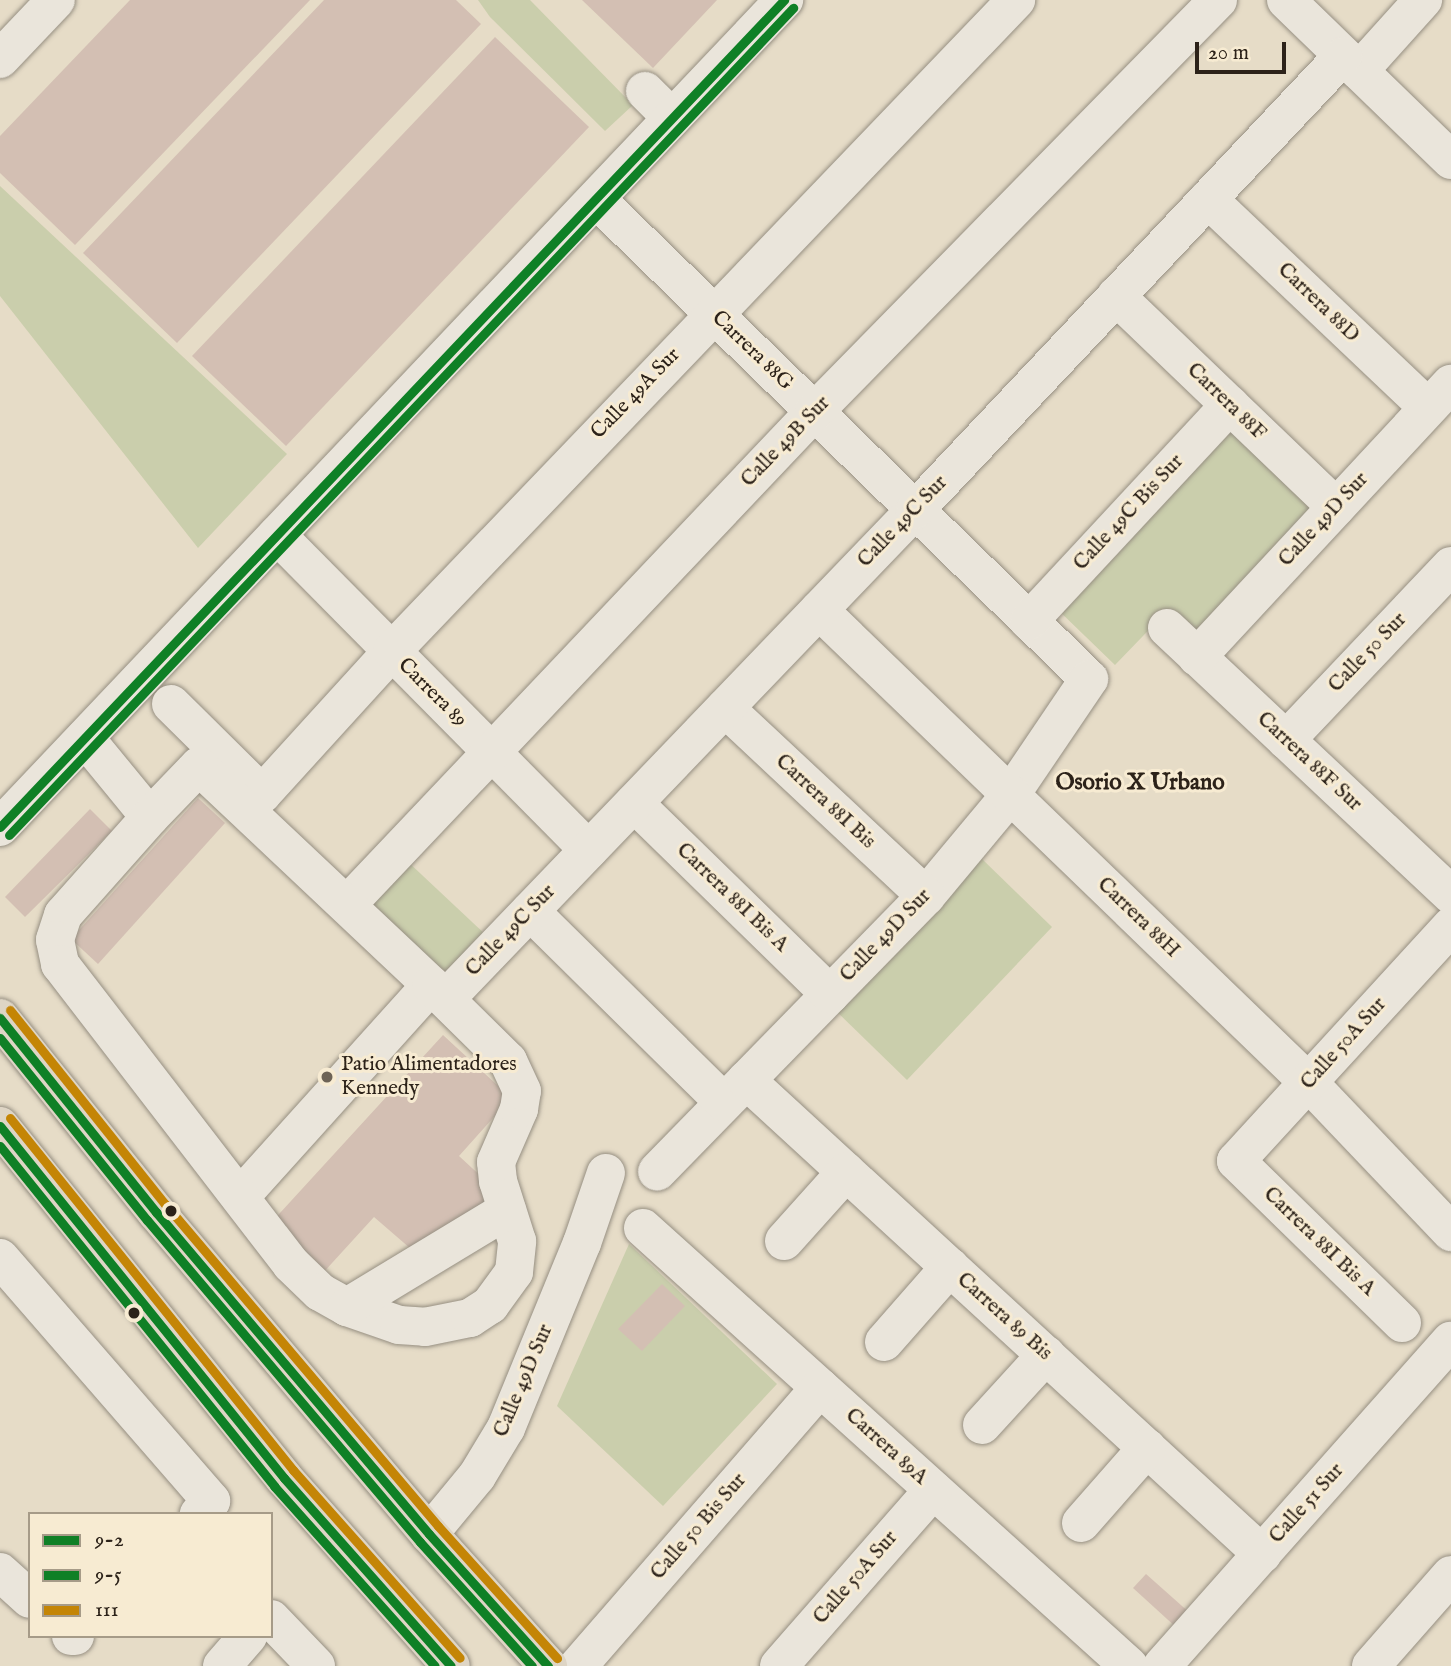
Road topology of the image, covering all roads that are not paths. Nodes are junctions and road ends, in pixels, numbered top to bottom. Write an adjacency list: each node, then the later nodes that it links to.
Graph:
1 (56, 0): 7 (street)
2 (784, 0): 10 (street)
3 (1016, 0): 15 (street, Calle 49A Sur)
4 (1218, 0): 18 (street, Calle 49B Sur)
5 (1286, 0): 8 (street)
6 (1423, 0): 8 (street, Calle 49C Sur)
7 (0, 59)
8 (1351, 63): 11 (street); 12 (street, Calle 49C Sur)
9 (645, 91): 10 (street)
10 (672, 118): 13 (street)
11 (1451, 160)
12 (1209, 198): 14 (street, Calle 49C Sur); 16 (street, Carrera 88D)
13 (596, 199): 15 (street, Carrera 88G); 21 (street)
14 (1116, 296): 17 (street, Carrera 88F); 20 (street, Calle 49C Sur)
15 (713, 314): 18 (street, Carrera 88G); 26 (street, Calle 49A Sur)
16 (1439, 396): 19 (street, Calle 49D Sur)
17 (1230, 405): 19 (street, Carrera 88F); 24 (street, Calle 49C Bis Sur)
18 (814, 412): 20 (street, Carrera 88G); 33 (street, Calle 49B Sur)
19 (1336, 507): 27 (street, Calle 49D Sur)
20 (915, 510): 23 (street, Calle 49C Sur); 24 (street, Carrera 88G)
21 (277, 535): 26 (street, Carrera 89); 31 (street)
22 (1451, 566): 32 (street, Calle 50 Sur)
23 (819, 610): 30 (street, Calle 49C Sur); 34 (street, Carrera 88H)
24 (1029, 621): 28 (street, Carrera 88G)
25 (1167, 628): 27 (street, Carrera 88F Sur)
26 (392, 652): 29 (street, Calle 49A Sur); 33 (street, Carrera 89)
27 (1197, 656): 32 (street, Carrera 88F Sur)
28 (1089, 679): 34 (street, Calle 49D Sur)
29 (171, 704)
30 (725, 708): 35 (street, Calle 49C Sur); 41 (street, Carrera 88I Bis)
31 (85, 738): 36 (street); 37 (street)
32 (1286, 740): 40 (street, Carrera 88F Sur)
33 (490, 751): 38 (street, Carrera 89); 39 (street, Calle 49B Sur)
34 (1011, 794): 41 (street, Calle 49D Sur); 47 (street, Carrera 88H)
35 (634, 803): 38 (street, Calle 49C Sur); 45 (street, Carrera 88I Bis A)
36 (150, 817): 44 (street); 54 (street)
37 (0, 828)
38 (589, 850): 42 (street, Calle 49C Sur)
39 (360, 891)
40 (1451, 895)
41 (926, 896): 45 (street, Calle 49D Sur)
42 (530, 911): 44 (street, Calle 49C Sur); 48 (street, Carrera 89 Bis)
43 (1451, 926): 47 (street, Calle 50A Sur)
44 (445, 985): 54 (street, Calle 49C Sur); 55 (street)
45 (830, 994): 48 (street, Calle 49D Sur)
46 (0, 1018): 72 (main road)
47 (1309, 1083): 50 (street, Calle 50A Sur); 57 (street, Carrera 88H)
48 (735, 1091): 51 (street, Calle 49D Sur); 52 (street, Carrera 89 Bis)
49 (0, 1126): 81 (main road)
50 (1236, 1161): 62 (street, Carrera 88I Bis A)
51 (657, 1172)
52 (846, 1172): 58 (street); 60 (street, Carrera 89 Bis)
53 (606, 1173): 72 (street, Calle 49D Sur)
54 (240, 1197): 61 (street)
55 (507, 1210): 61 (street); 61 (street)
56 (643, 1228): 66 (street, Carrera 89A)
57 (1451, 1232)
58 (784, 1241)
59 (0, 1258): 70 (street)
60 (950, 1267): 63 (street); 65 (street, Carrera 89 Bis)
61 (347, 1307)
62 (1402, 1323)
63 (884, 1342)
64 (1450, 1343): 73 (street, Calle 51 Sur)
65 (1046, 1355): 67 (street); 68 (street, Carrera 89 Bis)
66 (820, 1388): 69 (street, Carrera 89A); 83 (street, Calle 50 Bis Sur)
67 (982, 1425)
68 (1147, 1448): 71 (street); 73 (street, Carrera 89 Bis)
69 (933, 1490): 84 (street, Calle 50A Sur); 85 (street, Carrera 89A)
70 (200, 1512)
71 (1082, 1523)
72 (429, 1534): 82 (main road)
73 (1262, 1554): 86 (street, Calle 51 Sur)
74 (0, 1572): 76 (street)
75 (1451, 1575): 87 (street)
76 (28, 1597)
77 (273, 1621): 80 (street)
78 (246, 1638): 79 (street)
79 (222, 1666)
80 (316, 1666)
81 (451, 1666)
82 (548, 1666)
83 (578, 1666)
84 (779, 1666)
85 (1129, 1666)
86 (1162, 1666)
87 (1370, 1666)

